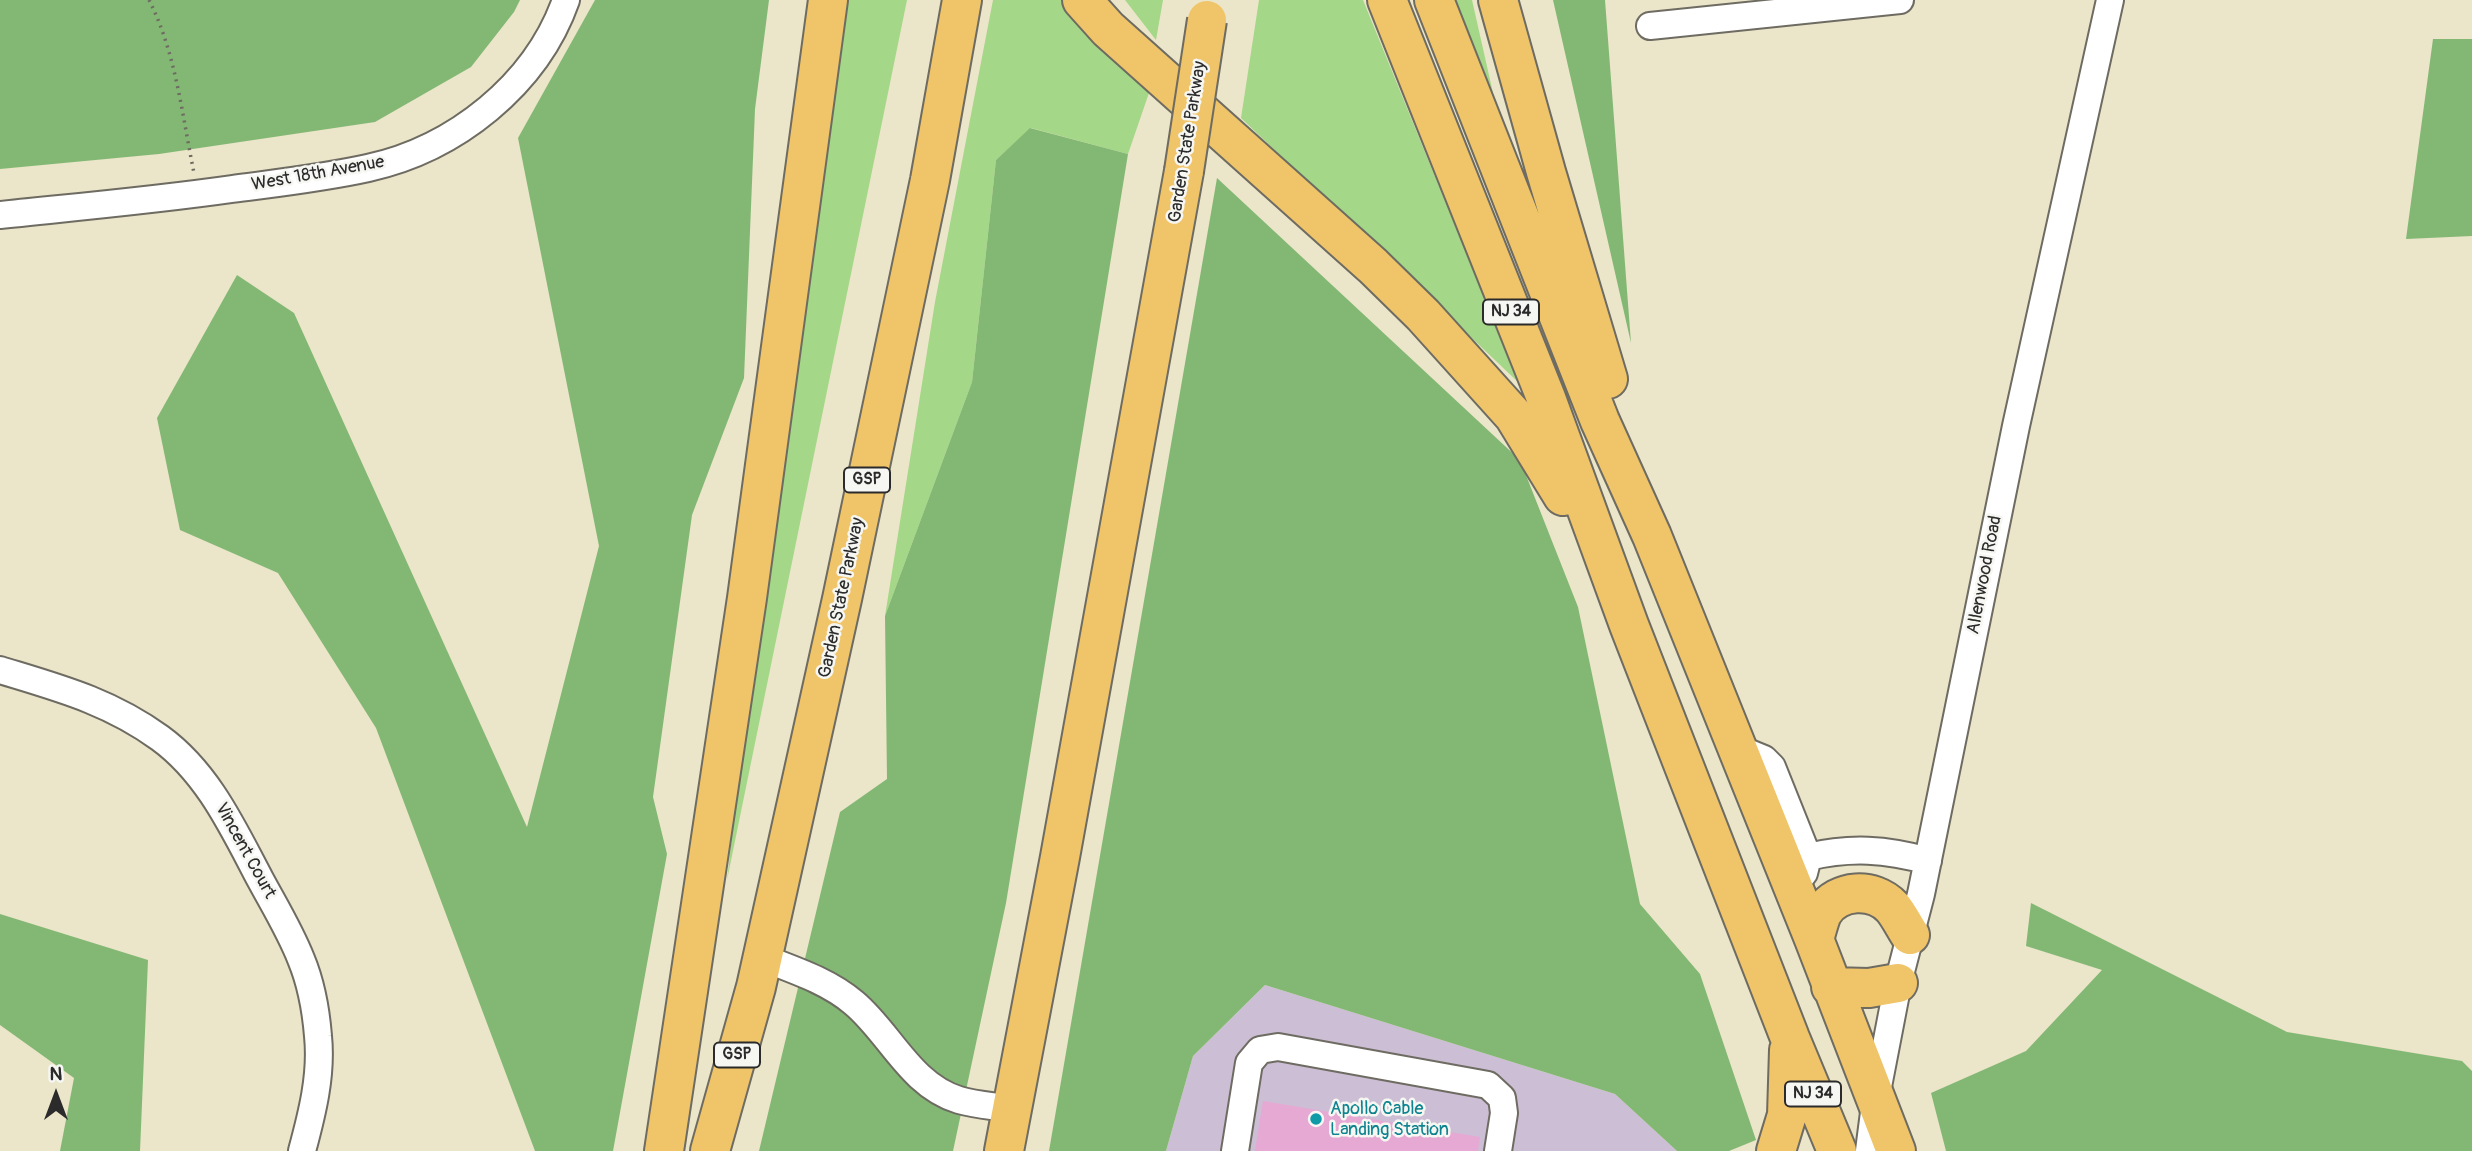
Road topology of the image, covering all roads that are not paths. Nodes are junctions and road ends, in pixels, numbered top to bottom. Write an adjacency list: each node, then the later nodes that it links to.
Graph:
1 (566, 0): 13 (street, West 18th Avenue)
2 (828, 0): 28 (highway)
3 (962, 0): 21 (highway, Garden State Parkway / GSP)
4 (1082, 0): 15 (highway)
5 (1387, 0): 15 (highway, NJ 34)
6 (1434, 0): 14 (highway, NJ 34)
7 (1498, 0): 14 (highway)
8 (1900, 0): 10 (street)
9 (2110, 0): 17 (street, Allenwood Road)
10 (1777, 7): 12 (street)
11 (1209, 10): 26 (highway, Garden State Parkway, bridge)
12 (1650, 26)
13 (0, 215)
14 (1652, 536): 18 (highway)
15 (1629, 625): 24 (highway, NJ 34)
16 (0, 670): 27 (street, Vincent Court)
17 (1928, 861): 18 (street); 19 (street, Allenwood Road)
18 (1800, 872): 20 (highway)
19 (1910, 935): 20 (highway); 22 (street, Allenwood Road)
20 (1814, 939): 23 (highway)
21 (763, 958): 26 (street); 29 (highway, Garden State Parkway / GSP)
22 (1898, 983): 23 (highway); 25 (street, Allenwood Road)
23 (1831, 987): 25 (highway)
24 (1790, 1038): 33 (highway); 34 (highway, NJ 34)
25 (1877, 1097): 35 (street, Allenwood Road); 36 (highway)
26 (1012, 1109): 30 (highway, Garden State Parkway)
27 (302, 1151)
28 (664, 1151)
29 (710, 1151)
30 (1004, 1151)
31 (1235, 1151): 32 (street)
32 (1498, 1151)
33 (1776, 1151)
34 (1837, 1151)
35 (1869, 1151)
36 (1896, 1151)

